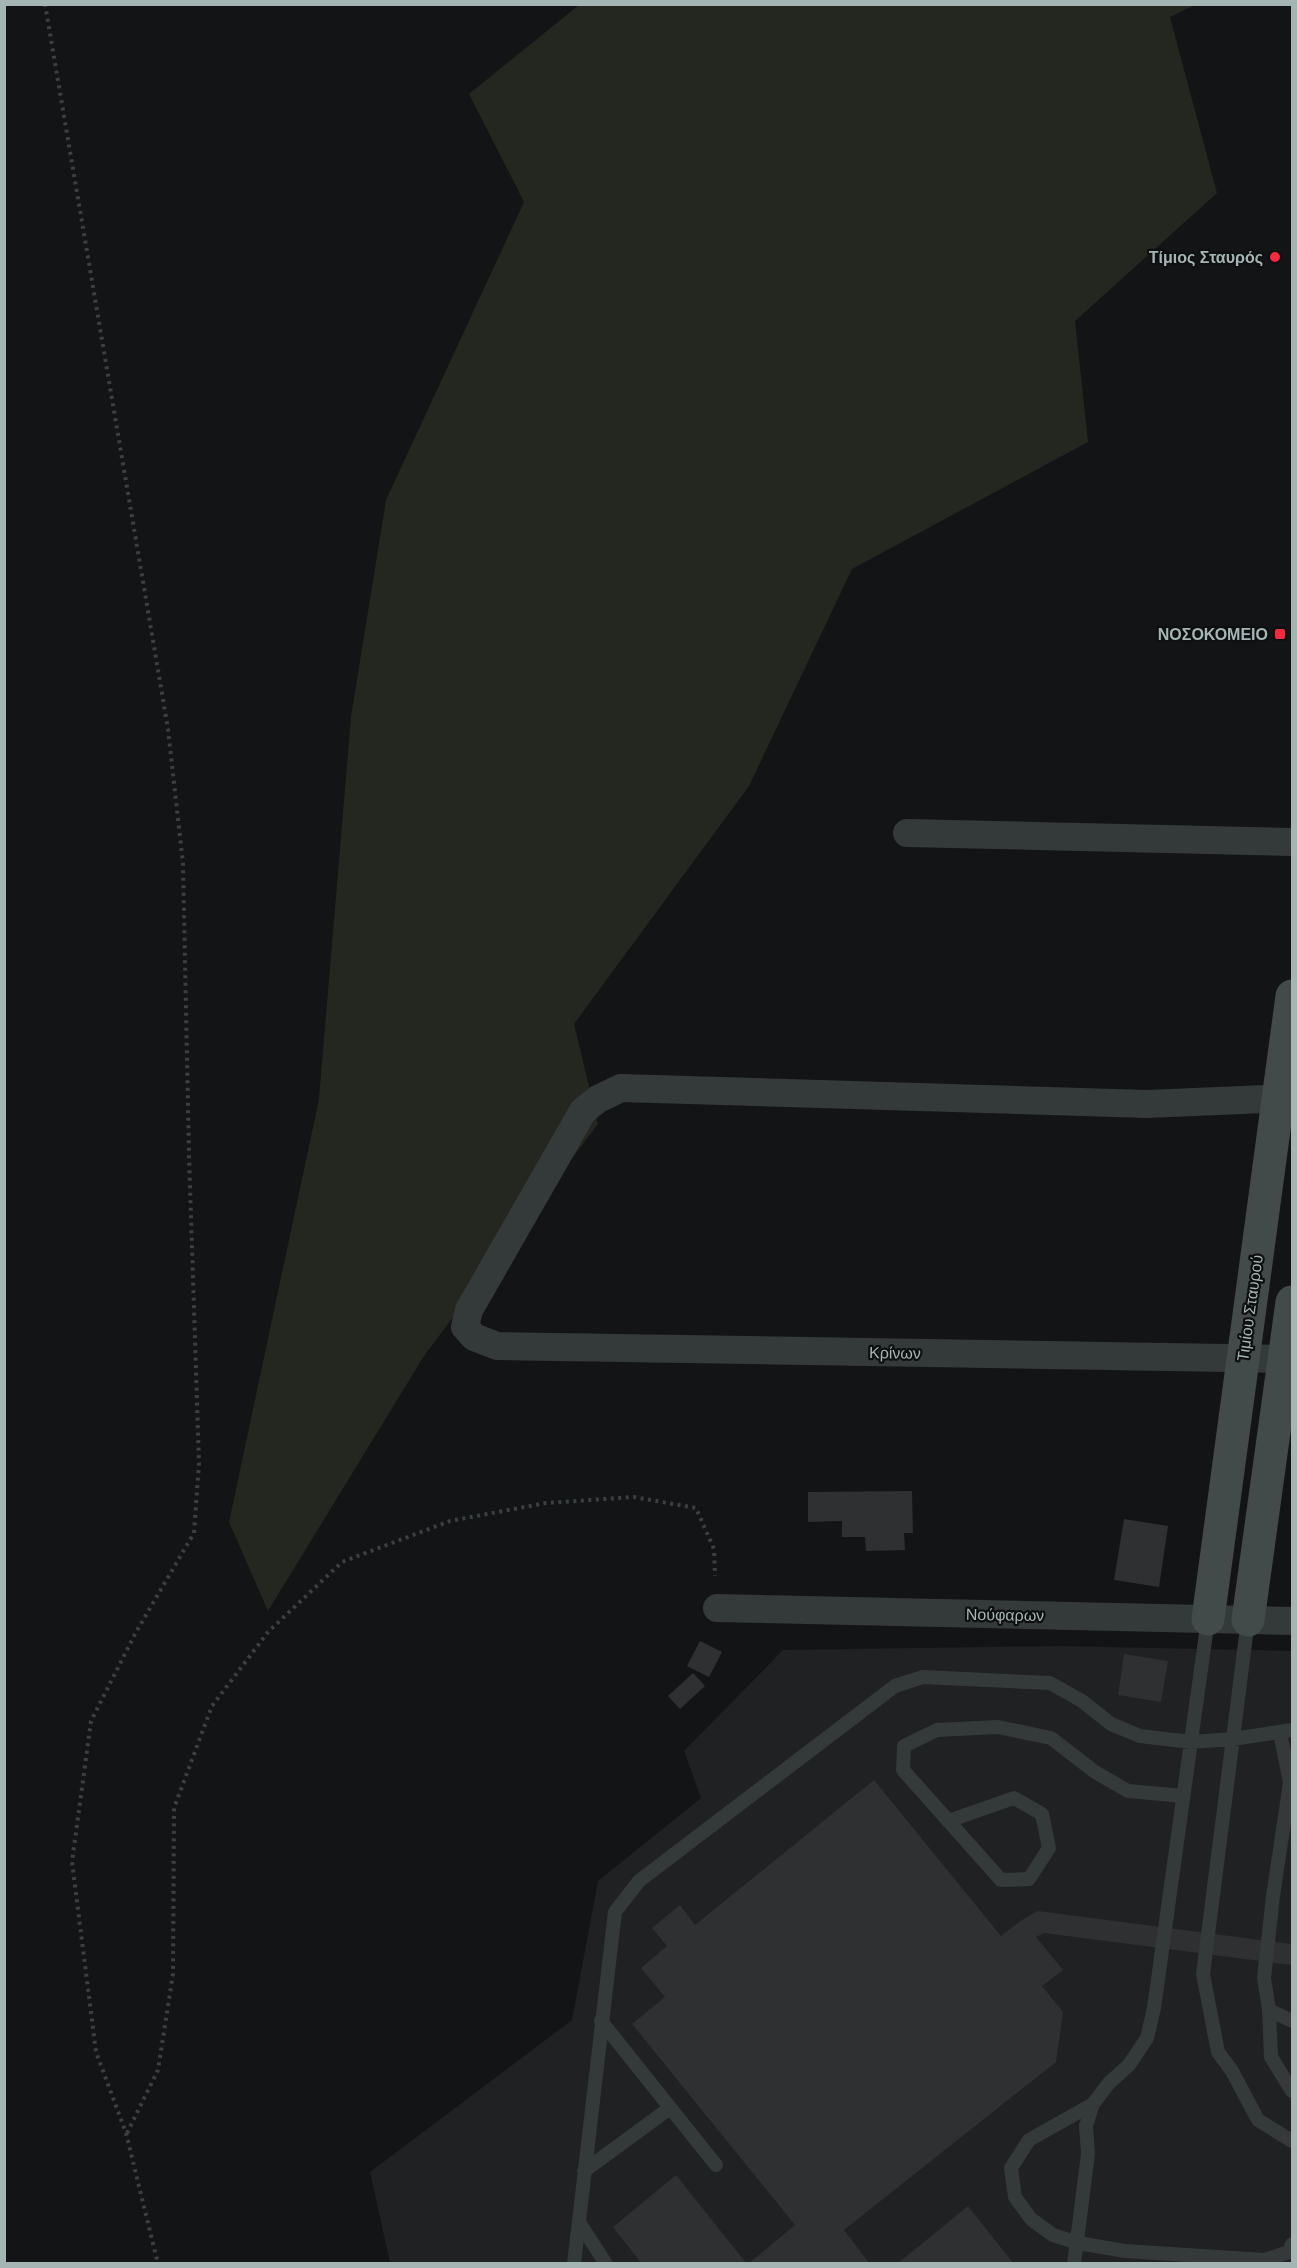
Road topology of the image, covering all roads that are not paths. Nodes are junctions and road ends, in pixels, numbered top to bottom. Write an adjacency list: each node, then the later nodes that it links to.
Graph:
1 (907, 832): 2 (street)
2 (1293, 842)
3 (1293, 996): 4 (street, Τιμίου Σταυρού)
4 (1285, 1099): 6 (street, Τιμίου Σταυρού); 6 (street, Κρίνων)
5 (1293, 1302): 7 (street)
6 (1243, 1359): 7 (street, Κρίνων); 9 (street, Τιμίου Σταυρού)
7 (1288, 1360): 10 (street)
8 (717, 1608): 9 (street, Νούφαρων)
9 (1208, 1619): 10 (street, Νούφαρων); 14 (lane)
10 (1248, 1620): 11 (street, Νούφαρων); 13 (lane)
11 (1293, 1621)
12 (1286, 1731): 13 (lane); 17 (lane)
13 (1233, 1739): 14 (lane); 23 (lane)
14 (1191, 1743): 15 (lane); 18 (lane)
15 (1183, 1796): 16 (lane); 21 (lane)
16 (948, 1821): 16 (lane)
17 (1269, 2010): 19 (lane); 20 (lane)
18 (602, 2021): 22 (lane); 25 (lane)
19 (1293, 2021)
20 (1293, 2091)
21 (1093, 2104): 27 (lane); 27 (lane)
22 (670, 2108): 24 (lane); 25 (lane)
23 (1293, 2141)
24 (716, 2164)
25 (584, 2171): 26 (lane)
26 (579, 2222): 30 (lane); 31 (lane)
27 (1078, 2243): 29 (lane); 32 (lane)
28 (1293, 2244): 29 (lane)
29 (1266, 2262)
30 (574, 2264)
31 (606, 2264)
32 (1074, 2264)

